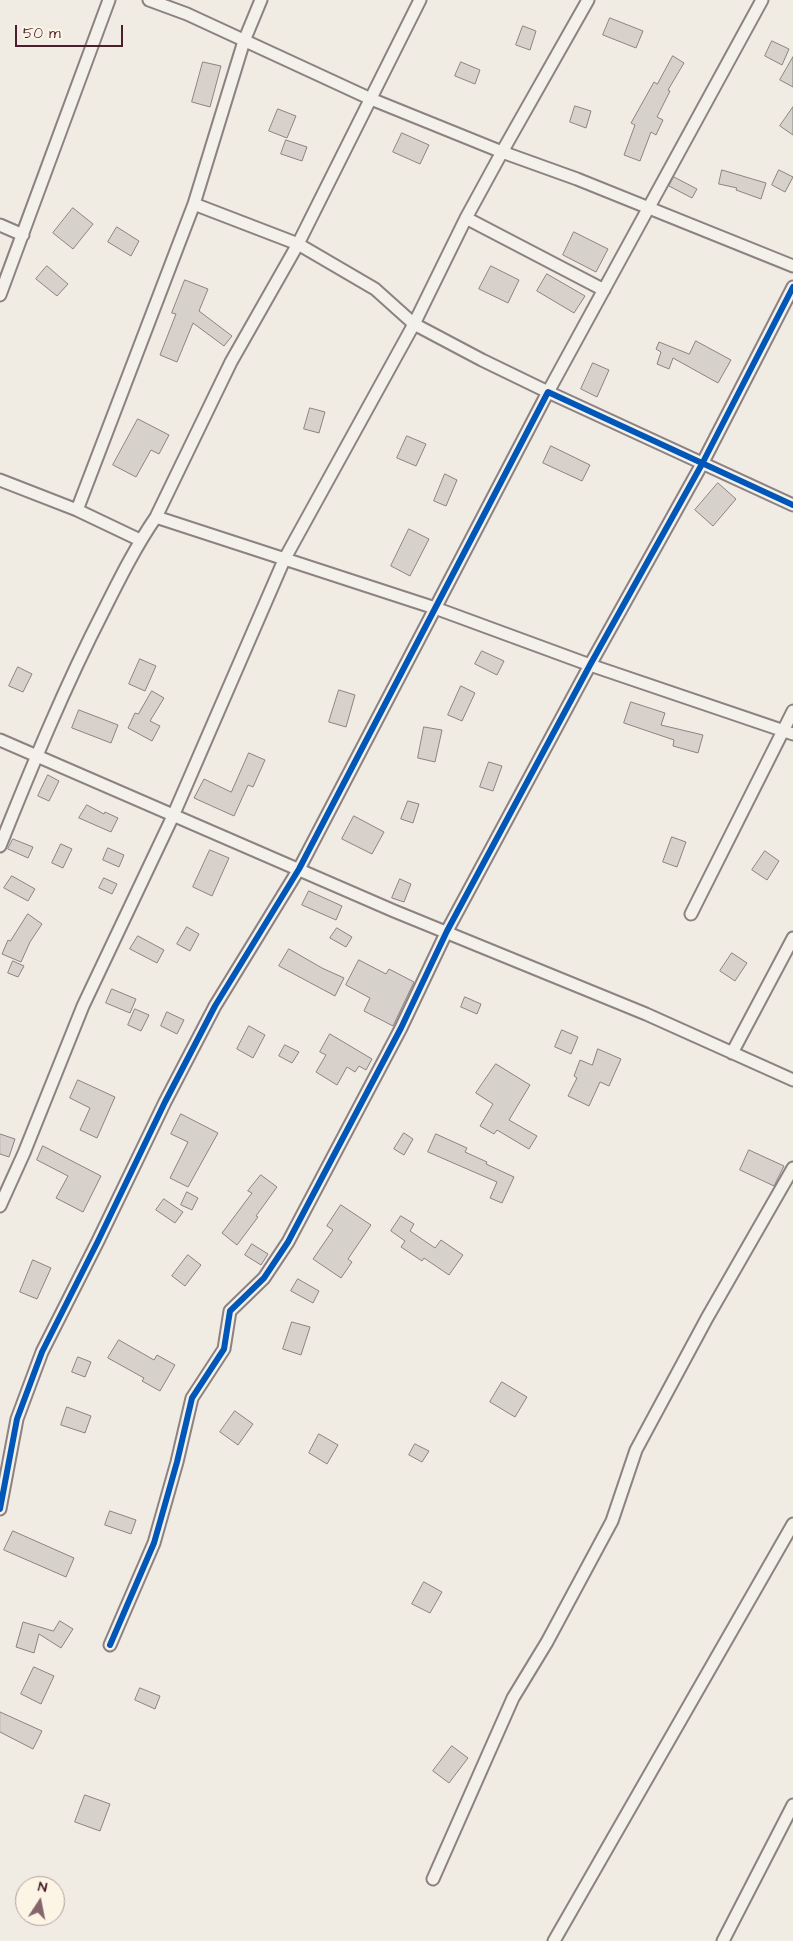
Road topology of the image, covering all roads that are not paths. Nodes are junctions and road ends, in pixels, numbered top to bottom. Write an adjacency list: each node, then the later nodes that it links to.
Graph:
1 (109, 0): 14 (street)
2 (149, 0): 7 (street)
3 (261, 0): 7 (street)
4 (420, 0): 8 (street)
5 (588, 0): 9 (street)
6 (762, 0): 11 (street)
7 (244, 40): 8 (street); 10 (street)
8 (371, 99): 9 (street); 15 (street)
9 (502, 152): 11 (street); 12 (street)
10 (194, 204): 15 (street); 25 (street)
11 (648, 207): 16 (street); 18 (street)
12 (466, 218): 18 (street); 20 (street)
13 (0, 225): 14 (street)
14 (22, 235): 19 (street)
15 (298, 244): 20 (street); 26 (street)
16 (793, 266)
17 (793, 287): 22 (street)
18 (604, 290): 21 (street)
19 (0, 295)
20 (414, 324): 21 (street); 28 (street)
21 (548, 392): 22 (street); 29 (street)
22 (702, 464): 24 (street); 30 (street)
23 (0, 480): 25 (street)
24 (793, 505)
25 (77, 510): 27 (street)
26 (156, 517): 27 (street); 28 (street)
27 (140, 540): 34 (street)
28 (284, 560): 29 (street); 35 (street)
29 (436, 608): 30 (street); 37 (street)
30 (590, 665): 32 (street); 39 (street)
31 (793, 711): 32 (street)
32 (788, 733): 38 (street)
33 (0, 740): 34 (street)
34 (36, 756): 35 (street); 36 (street)
35 (173, 816): 37 (street); 44 (street)
36 (0, 846)
37 (299, 869): 39 (street); 45 (street)
38 (691, 914)
39 (447, 931): 41 (street); 47 (street)
40 (793, 938): 41 (street)
41 (732, 1053): 42 (street)
42 (793, 1080)
43 (793, 1168): 49 (street)
44 (0, 1206)
45 (0, 1509)
46 (793, 1524): 50 (street)
47 (110, 1646)
48 (793, 1805): 51 (street)
49 (433, 1879)
50 (554, 1941)
51 (723, 1941)

